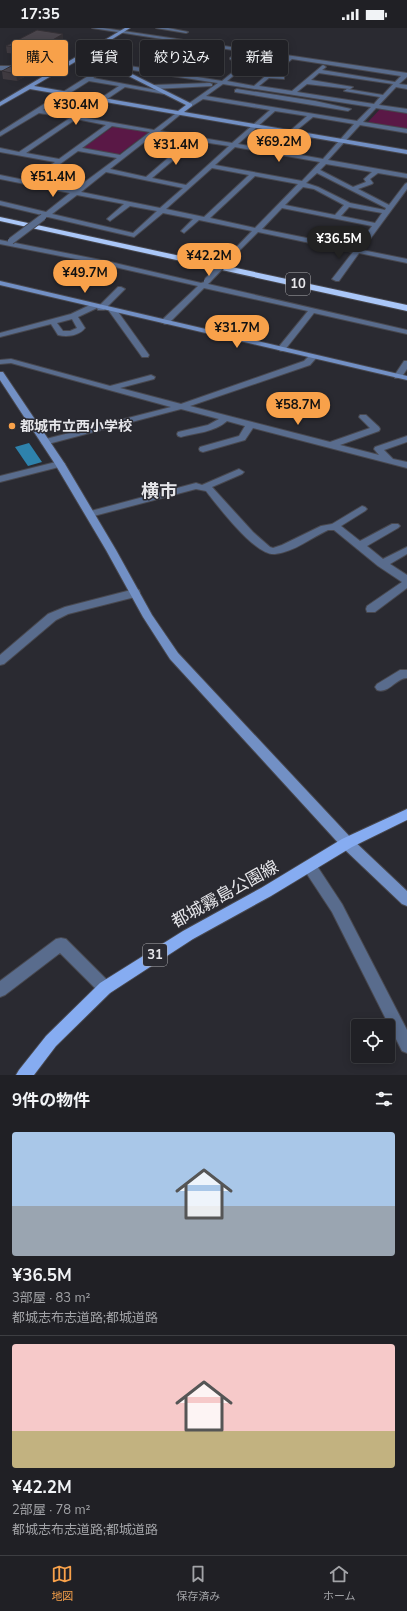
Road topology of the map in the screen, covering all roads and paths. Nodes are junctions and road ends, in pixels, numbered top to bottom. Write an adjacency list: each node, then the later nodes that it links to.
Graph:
1 (94, 28): 4 (street)
2 (128, 28): 4 (street)
3 (158, 28): 5 (street)
4 (122, 32): 6 (street); 7 (street)
5 (186, 32)
6 (109, 40)
7 (173, 40)
8 (290, 58): 9 (street)
9 (327, 63): 13 (street); 14 (street)
10 (0, 68): 11 (street)
11 (12, 68)
12 (132, 69): 28 (street)
13 (320, 69): 23 (street); 25 (street)
14 (369, 69): 15 (street); 23 (street)
15 (397, 73): 16 (street); 29 (street)
16 (406, 74): 29 (street)
17 (232, 75): 28 (street)
18 (48, 76): 30 (street)
19 (93, 76): 24 (street)
20 (132, 76): 31 (street)
21 (268, 76): 22 (street); 32 (street)
22 (282, 78)
23 (359, 78): 26 (street); 29 (street); 35 (street)
24 (88, 79): 27 (street); 40 (street)
25 (306, 82): 26 (street); 39 (street)
26 (317, 82): 35 (street)
27 (124, 85): 37 (street); 46 (street)
28 (220, 85): 31 (street); 32 (street); 36 (street); 38 (street)
29 (391, 86): 33 (street); 35 (street); 51 (street); 51 (street)
30 (30, 87): 40 (street); 53 (street)
31 (154, 87): 37 (street)
32 (255, 87): 34 (street)
33 (407, 87)
34 (264, 88): 39 (street); 41 (street)
35 (348, 90): 39 (street); 50 (street); 51 (street)
36 (235, 91): 41 (street); 42 (street)
37 (164, 92): 56 (street)
38 (210, 92): 42 (street); 43 (street)
39 (297, 92): 44 (street); 49 (street)
40 (66, 93): 46 (street); 60 (street)
41 (256, 94): 45 (street); 47 (street)
42 (229, 95): 47 (street); 48 (street)
43 (202, 97): 48 (street); 56 (street)
44 (322, 97): 50 (street); 55 (street)
45 (280, 98): 49 (street); 57 (street)
46 (102, 99): 62 (street); 66 (street)
47 (251, 99): 54 (street); 57 (street)
48 (221, 100): 54 (street)
49 (291, 100): 55 (street)
50 (337, 100): 52 (street)
51 (376, 101): 52 (street); 61 (street); 68 (street)
52 (355, 103): 59 (street)
53 (0, 104)
54 (244, 104): 57 (street)
55 (314, 104): 58 (street); 59 (street)
56 (190, 105): 62 (street)
57 (272, 106): 58 (street); 63 (street); 71 (street)
58 (309, 108): 63 (street); 64 (street)
59 (348, 109): 64 (street)
60 (38, 111): 66 (street); 72 (street)
61 (407, 111)
62 (180, 113): 71 (street); 74 (street)
63 (302, 114): 65 (street)
64 (343, 114): 67 (street)
65 (312, 115): 67 (street); 75 (street)
66 (74, 118): 69 (street); 83 (street)
67 (337, 119): 68 (street)
68 (358, 123): 73 (street); 78 (street)
69 (111, 124): 74 (street); 80 (street)
70 (0, 126): 72 (street)
71 (256, 126): 75 (street); 79 (street)
72 (9, 128): 76 (street)
73 (407, 131)
74 (155, 132): 77 (street); 84 (street)
75 (292, 132): 78 (street)
76 (0, 134)
77 (194, 139): 79 (street); 98 (street)
78 (341, 141): 82 (street); 86 (street)
79 (233, 146): 86 (street); 89 (street)
80 (76, 149): 84 (street); 85 (street)
81 (0, 150): 83 (street)
82 (407, 152)
83 (20, 154): 85 (street)
84 (121, 157): 90 (street)
85 (59, 161): 101 (street)
86 (324, 162): 87 (street); 91 (street)
87 (333, 163): 92 (street); 93 (street)
88 (379, 164): 92 (street)
89 (211, 166): 94 (street); 105 (street)
90 (104, 170): 98 (street); 109 (street)
91 (316, 170): 100 (street); 102 (street)
92 (375, 171): 95 (street); 99 (street)
93 (354, 173)
94 (253, 174): 102 (street); 122 (street)
95 (407, 176)
96 (0, 177): 101 (street)
97 (361, 177): 99 (street)
98 (147, 179): 105 (street)
99 (368, 180): 108 (street)
100 (340, 182): 103 (street); 108 (street)
101 (29, 184): 109 (street)
102 (302, 184): 107 (street); 113 (street)
103 (333, 184)
104 (407, 185): 115 (street)
105 (188, 187): 114 (street)
106 (325, 187): 107 (street)
107 (318, 189): 112 (street)
108 (353, 189): 115 (street)
109 (75, 193): 111 (street); 117 (street)
110 (0, 203): 117 (street)
111 (128, 204): 114 (street); 121 (street)
112 (348, 205): 115 (street); 118 (street)
113 (280, 206): 118 (street); 125 (street)
114 (161, 210): 117 (street); 119 (street)
115 (388, 210): 123 (street)
116 (0, 214): 130 (highway)
117 (45, 216): 127 (street, bridge)
118 (336, 217): 123 (street)
119 (197, 218): 122 (street); 126 (street)
120 (0, 219): 130 (highway, 10)
121 (110, 219)
122 (205, 220): 125 (street)
123 (377, 225): 129 (street)
124 (0, 227): 130 (highway)
125 (256, 230): 129 (street); 134 (street, bridge)
126 (184, 231)
127 (6, 242): 128 (street); 134 (street)
128 (0, 249)
129 (357, 251): 131 (street); 132 (street)
130 (189, 260): 137 (highway, 10)
131 (407, 261)
132 (336, 279)
133 (0, 283): 136 (street)
134 (205, 283): 139 (street); 142 (street)
135 (121, 289): 136 (street)
136 (98, 307): 138 (street); 140 (street)
137 (407, 308)
138 (113, 310): 142 (street); 145 (street)
139 (312, 311): 143 (street); 147 (street)
140 (74, 316): 141 (street); 141 (street)
141 (53, 322): 144 (street)
142 (166, 322): 147 (street)
143 (407, 332)
144 (0, 334)
145 (138, 346): 146 (street); 148 (street)
146 (128, 348)
147 (281, 349): 149 (street)
148 (145, 355)
149 (313, 357): 154 (street); 156 (street)
150 (0, 362): 155 (street)
151 (407, 363): 154 (street)
152 (0, 374): 162 (street)
153 (151, 377): 155 (street)
154 (403, 377)
155 (109, 389): 156 (street)
156 (184, 406): 158 (street); 162 (street)
157 (363, 417): 163 (street)
158 (225, 418): 159 (street); 160 (street)
159 (250, 425): 163 (street); 164 (street)
160 (181, 434)
161 (407, 439): 165 (street)
162 (45, 442): 166 (street)
163 (332, 445): 165 (street)
164 (203, 449)
165 (390, 461): 167 (street)
166 (60, 464): 169 (street); 172 (street)
167 (407, 465)
168 (240, 472): 170 (street)
169 (0, 479)
170 (205, 487): 172 (street); 174 (street)
171 (362, 509): 174 (street)
172 (90, 514): 179 (street)
173 (395, 526): 175 (street)
174 (333, 527): 175 (street)
175 (360, 546): 177 (street)
176 (407, 550): 177 (street)
177 (382, 564): 178 (street)
178 (407, 582): 180 (street)
179 (135, 593): 181 (street); 185 (street)
180 (371, 609)
181 (0, 661)
182 (407, 674): 183 (street)
183 (381, 687)
184 (407, 814): 185 (main road, 都城霧島公園線 / 31)
185 (347, 843): 186 (main road, 都城霧島公園線 / 31); 187 (street)
186 (310, 866): 188 (main road, 都城霧島公園線 / 31); 190 (street)
187 (407, 900)
188 (105, 988): 189 (street); 191 (main road, 都城霧島公園線 / 31)
189 (0, 990)
190 (407, 1046)
191 (24, 1075)

